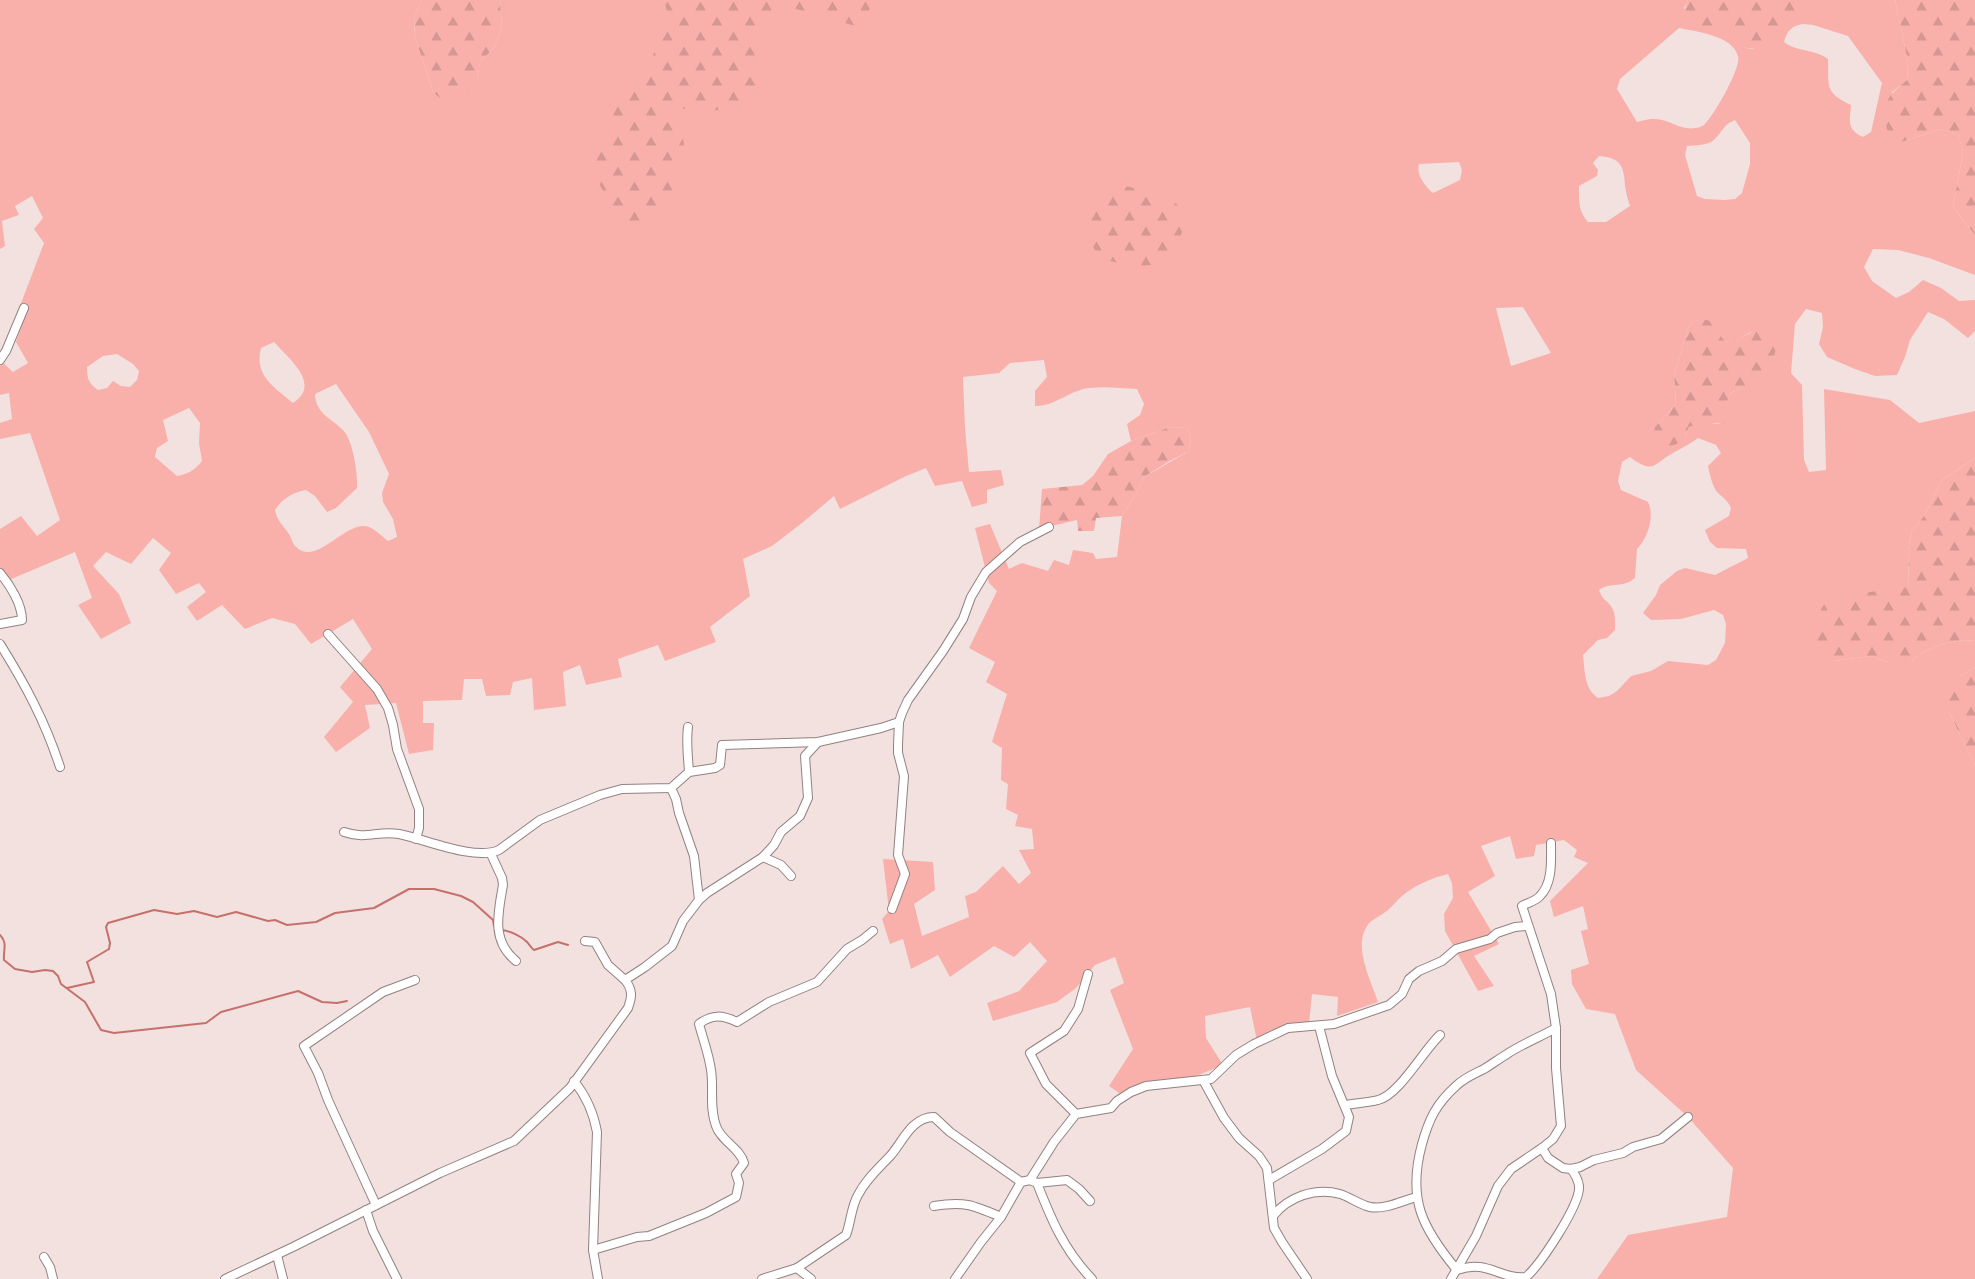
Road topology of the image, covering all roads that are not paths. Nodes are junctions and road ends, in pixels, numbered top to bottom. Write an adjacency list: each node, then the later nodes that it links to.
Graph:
1 (24, 308): 2 (street)
2 (0, 360)
3 (1049, 527): 8 (street)
4 (0, 573): 5 (street)
5 (0, 624)
6 (328, 634): 15 (street)
7 (0, 644): 11 (street)
8 (899, 722): 10 (street); 21 (street)
9 (688, 727): 12 (street)
10 (819, 742): 12 (street); 18 (street)
11 (60, 766)
12 (689, 772): 13 (street)
13 (671, 788): 17 (street); 20 (street)
14 (344, 832): 15 (street)
15 (416, 839): 17 (street)
16 (1551, 843): 22 (street)
17 (491, 854): 25 (street)
18 (763, 857): 19 (street); 20 (street)
19 (791, 876)
20 (699, 900): 28 (street)
21 (892, 909)
22 (1527, 926): 29 (street); 30 (street)
23 (873, 931): 49 (street)
24 (585, 941): 28 (street)
25 (516, 961)
26 (1088, 974): 35 (street)
27 (415, 980): 44 (street)
28 (625, 980): 33 (street)
29 (1319, 1026): 32 (street); 34 (street)
30 (1556, 1028): 37 (street); 42 (street)
31 (1440, 1035): 34 (street)
32 (1203, 1080): 35 (street); 39 (street)
33 (574, 1082): 44 (street); 49 (street)
34 (1345, 1105): 39 (street)
35 (1076, 1114): 40 (street)
36 (1688, 1117): 38 (street)
37 (1542, 1148): 38 (street); 53 (street)
38 (1571, 1169): 53 (street)
39 (1269, 1180): 47 (street)
40 (1033, 1181): 41 (street); 43 (street); 62 (street)
41 (1021, 1182): 48 (street); 52 (street)
42 (1416, 1197): 47 (street); 53 (street)
43 (1090, 1201)
44 (376, 1205): 46 (street)
45 (934, 1206): 48 (street)
46 (366, 1210): 50 (street); 57 (street)
47 (1273, 1216): 63 (street)
48 (1001, 1217): 61 (street)
49 (593, 1250): 58 (street)
50 (278, 1255): 55 (street); 56 (street)
51 (44, 1257): 54 (street)
52 (797, 1268): 59 (street); 60 (street)
53 (1457, 1270): 64 (street)
54 (53, 1279)
55 (225, 1279)
56 (283, 1279)
57 (397, 1279)
58 (598, 1279)
59 (762, 1279)
60 (811, 1279)
61 (955, 1279)
62 (1092, 1279)
63 (1307, 1279)
64 (1451, 1279)

